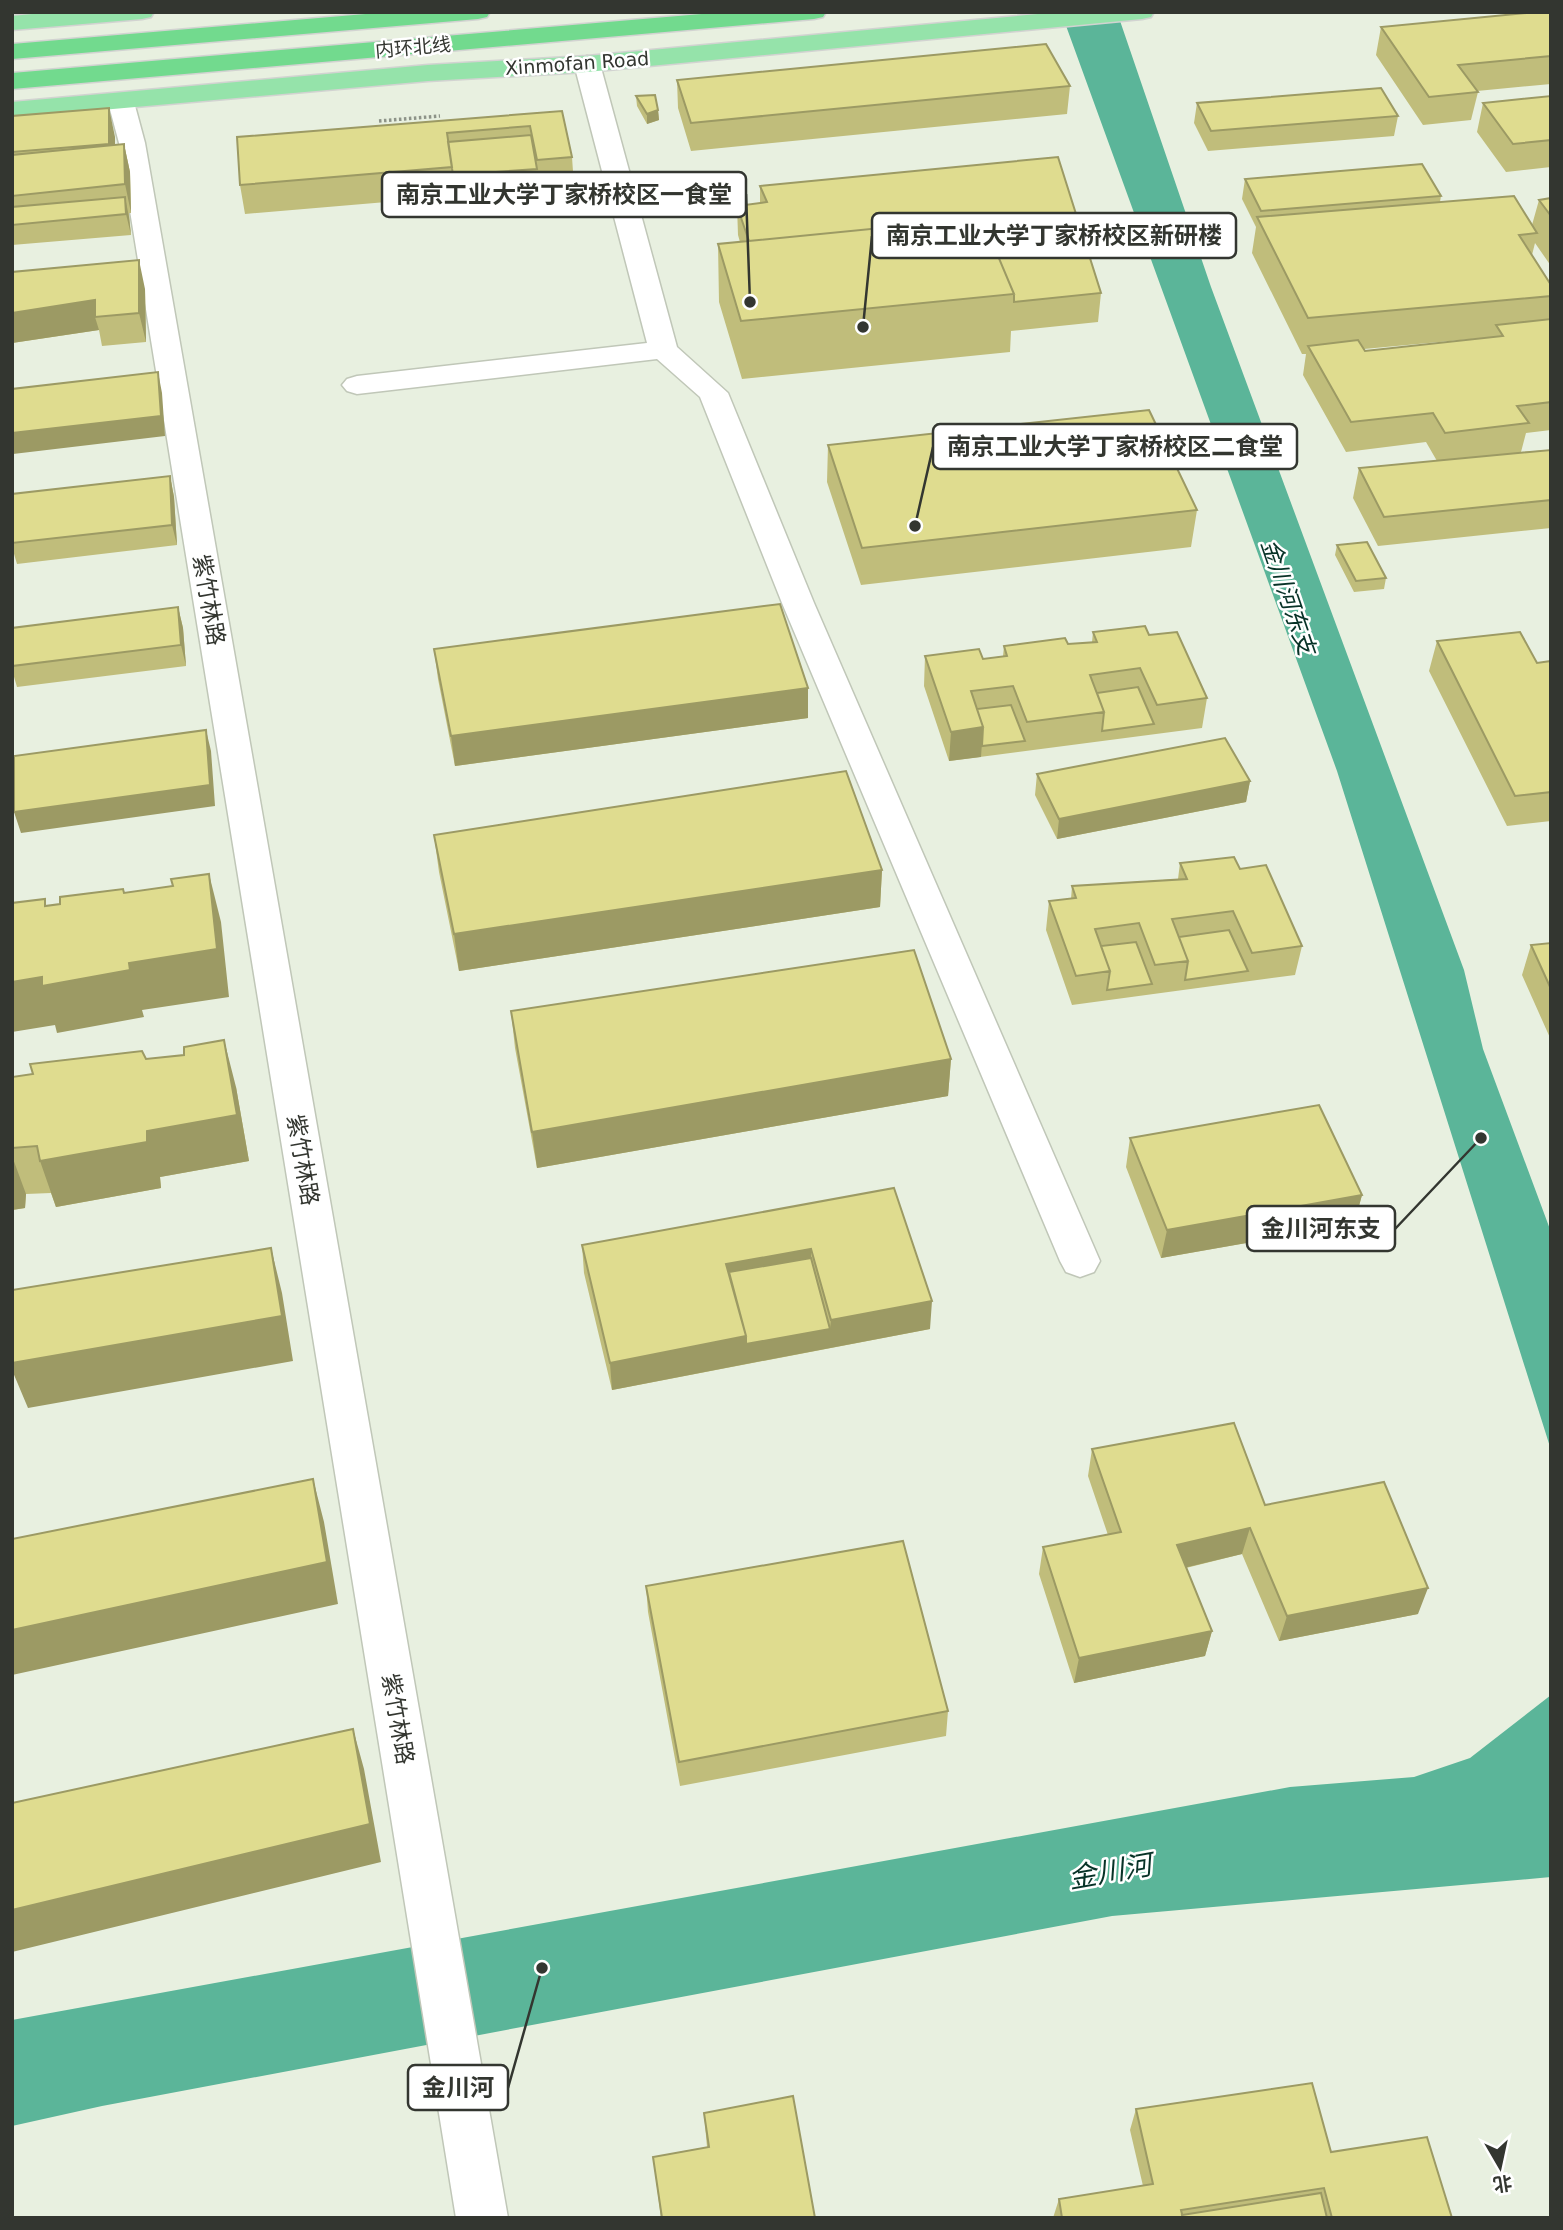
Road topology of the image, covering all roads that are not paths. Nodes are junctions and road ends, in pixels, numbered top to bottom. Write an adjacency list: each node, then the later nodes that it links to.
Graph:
1 (142, 12): 5 (main road)
2 (478, 12): 6 (highway, 内环北线)
3 (1142, 12): 7 (main road, Xinmofan Road)
4 (805, 13): 8 (highway); 9 (highway, 内环北线)
5 (12, 23)
6 (12, 52)
7 (587, 64): 8 (main road, Xinmofan Road); 12 (street)
8 (428, 73): 10 (main road, Xinmofan Road)
9 (12, 81)
10 (121, 102): 11 (main road, Xinmofan Road); 15 (street, 紫竹林路)
11 (12, 110)
12 (663, 350): 13 (street); 14 (street)
13 (357, 386)
14 (1080, 1261)
15 (482, 2218)

